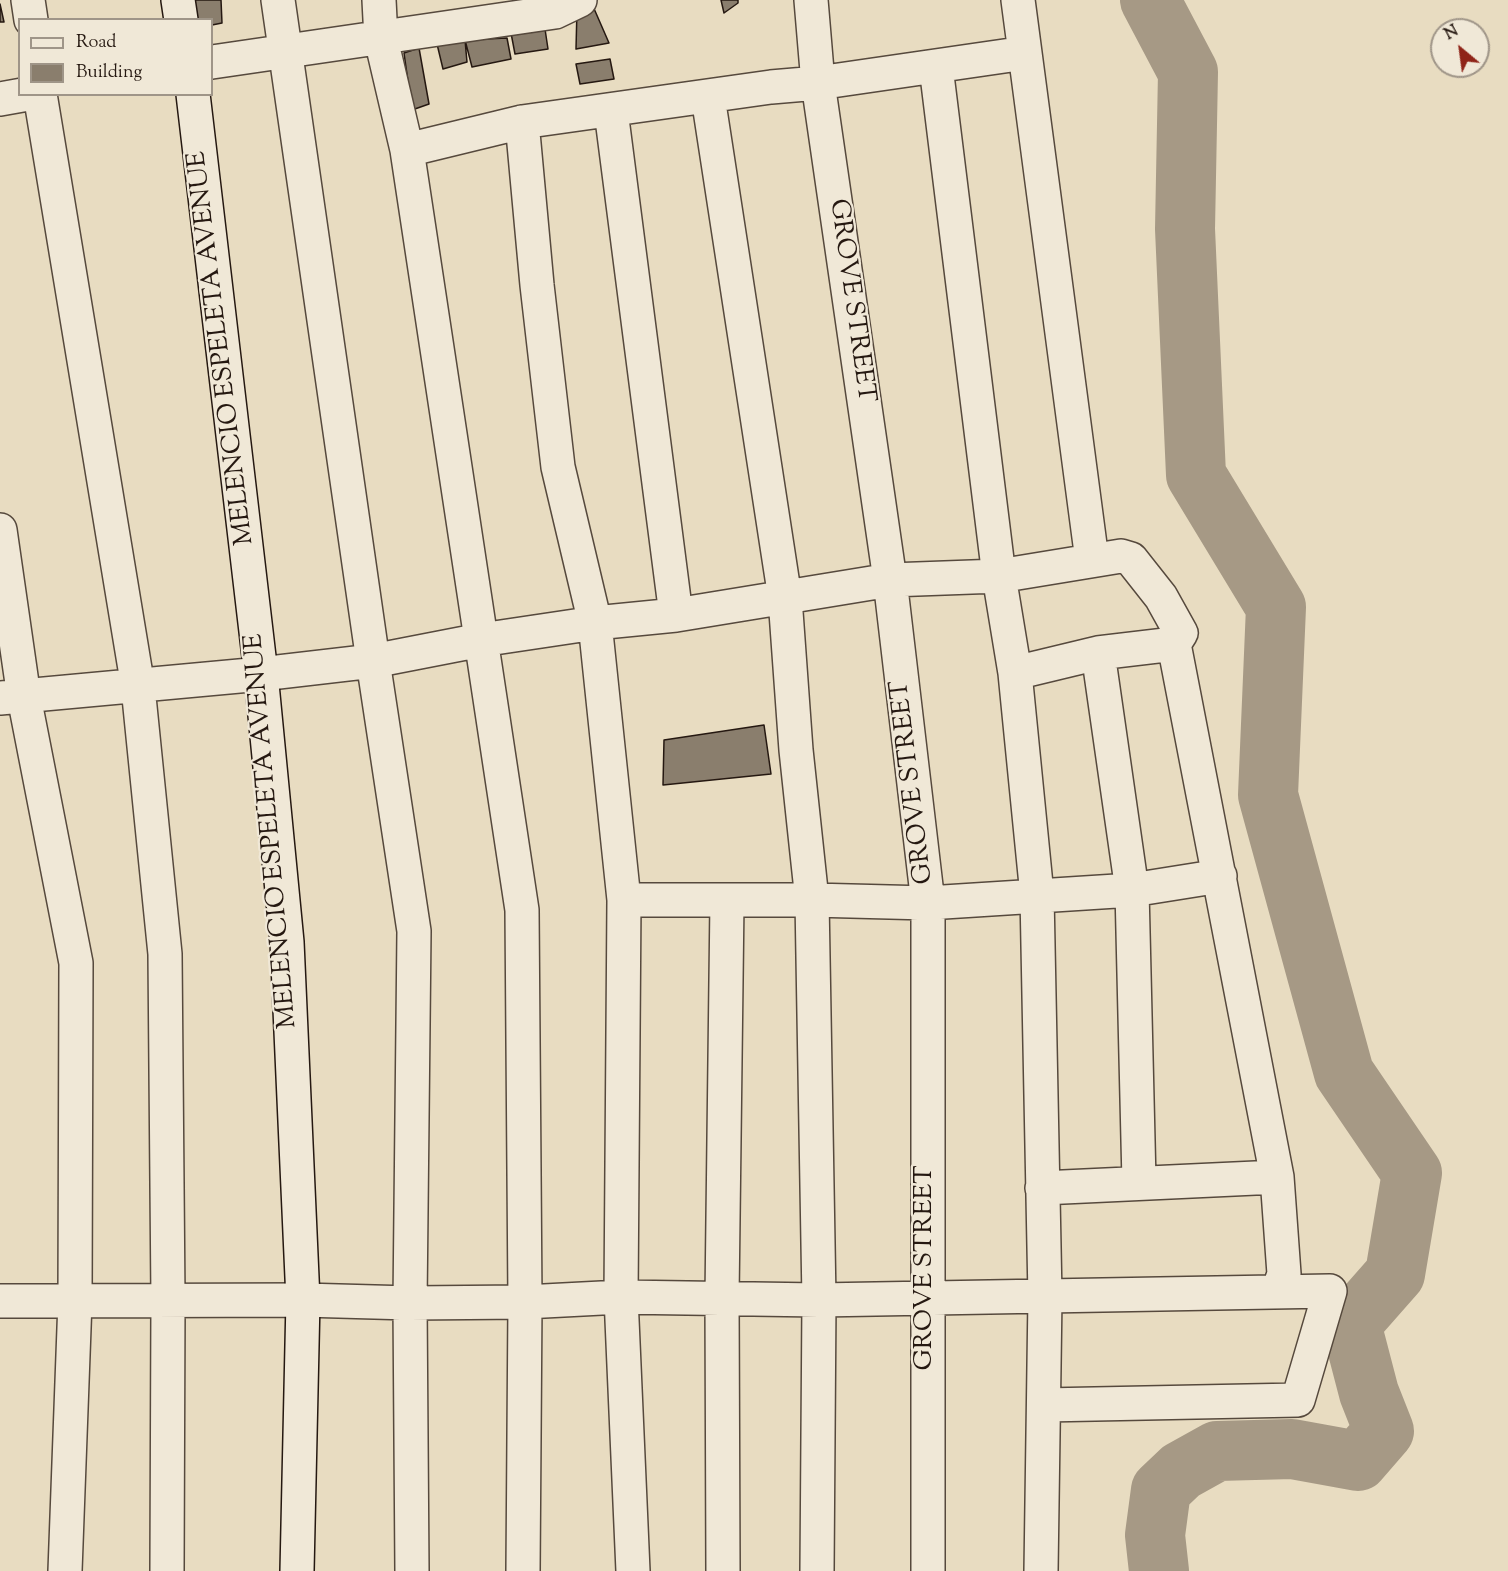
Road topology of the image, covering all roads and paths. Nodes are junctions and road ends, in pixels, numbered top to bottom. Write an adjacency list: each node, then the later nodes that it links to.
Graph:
1 (28, 0): 8 (street)
2 (178, 0): 9 (street)
3 (278, 0): 11 (street)
4 (379, 0): 10 (street)
5 (580, 0): 10 (street)
6 (811, 0): 15 (street, GROVE STREET)
7 (1018, 0): 12 (street)
8 (31, 18)
9 (181, 18)
10 (381, 39): 11 (street); 23 (street)
11 (284, 52): 13 (street); 34 (street)
12 (1025, 53): 14 (street); 25 (street)
13 (213, 62)
14 (936, 67): 15 (street); 26 (street)
15 (818, 83): 19 (street); 27 (street, GROVE STREET)
16 (18, 96): 20 (street)
17 (40, 96): 37 (street)
18 (193, 96): 36 (street, MELENCIO ESPELETA AVENUE)
19 (708, 97): 21 (street); 28 (street)
20 (0, 99)
21 (611, 111): 22 (street); 29 (street)
22 (522, 122): 23 (street); 30 (street)
23 (407, 150): 31 (street)
24 (0, 530): 38 (street)
25 (1092, 560): 26 (street); 32 (street)
26 (999, 576): 27 (street); 35 (street)
27 (890, 580): 28 (street); 45 (street, GROVE STREET)
28 (785, 598): 29 (street); 43 (street)
29 (676, 615): 30 (street)
30 (595, 623): 31 (street); 42 (street)
31 (481, 640): 34 (street); 59 (street)
32 (1174, 644): 33 (street); 39 (street)
33 (1098, 653): 35 (street); 40 (street)
34 (373, 661): 36 (street); 60 (street)
35 (1015, 673): 41 (street)
36 (261, 674): 37 (street); 55 (street, MELENCIO ESPELETA AVENUE)
37 (138, 687): 38 (street); 54 (street)
38 (12, 698): 58 (street)
39 (1220, 876): 40 (street); 46 (street)
40 (1132, 890): 41 (street); 47 (street)
41 (1037, 895): 45 (street); 48 (street)
42 (624, 900): 44 (street); 50 (street)
43 (812, 900): 44 (street); 45 (street); 56 (street)
44 (727, 901): 51 (street)
45 (928, 903): 53 (street, GROVE STREET)
46 (1277, 1177): 47 (street); 49 (street)
47 (1139, 1182): 48 (street)
48 (1042, 1188): 52 (street)
49 (1278, 1291): 52 (street); 61 (street)
50 (621, 1297): 51 (street); 59 (street); 67 (street)
51 (722, 1297): 56 (street); 68 (street)
52 (1045, 1297): 53 (street); 61 (street)
53 (926, 1299): 56 (street); 70 (street, GROVE STREET)
54 (168, 1300): 55 (street); 58 (street); 63 (street)
55 (303, 1300): 60 (street); 64 (street, MELENCIO ESPELETA AVENUE)
56 (819, 1300): 69 (street)
57 (0, 1301): 58 (street)
58 (75, 1301): 62 (street)
59 (525, 1302): 60 (street); 66 (street)
60 (410, 1304): 65 (street)
61 (1044, 1405): 71 (street)
62 (65, 1571)
63 (167, 1571)
64 (297, 1571)
65 (412, 1571)
66 (523, 1571)
67 (633, 1571)
68 (723, 1571)
69 (817, 1571)
70 (928, 1571)
71 (1041, 1571)

